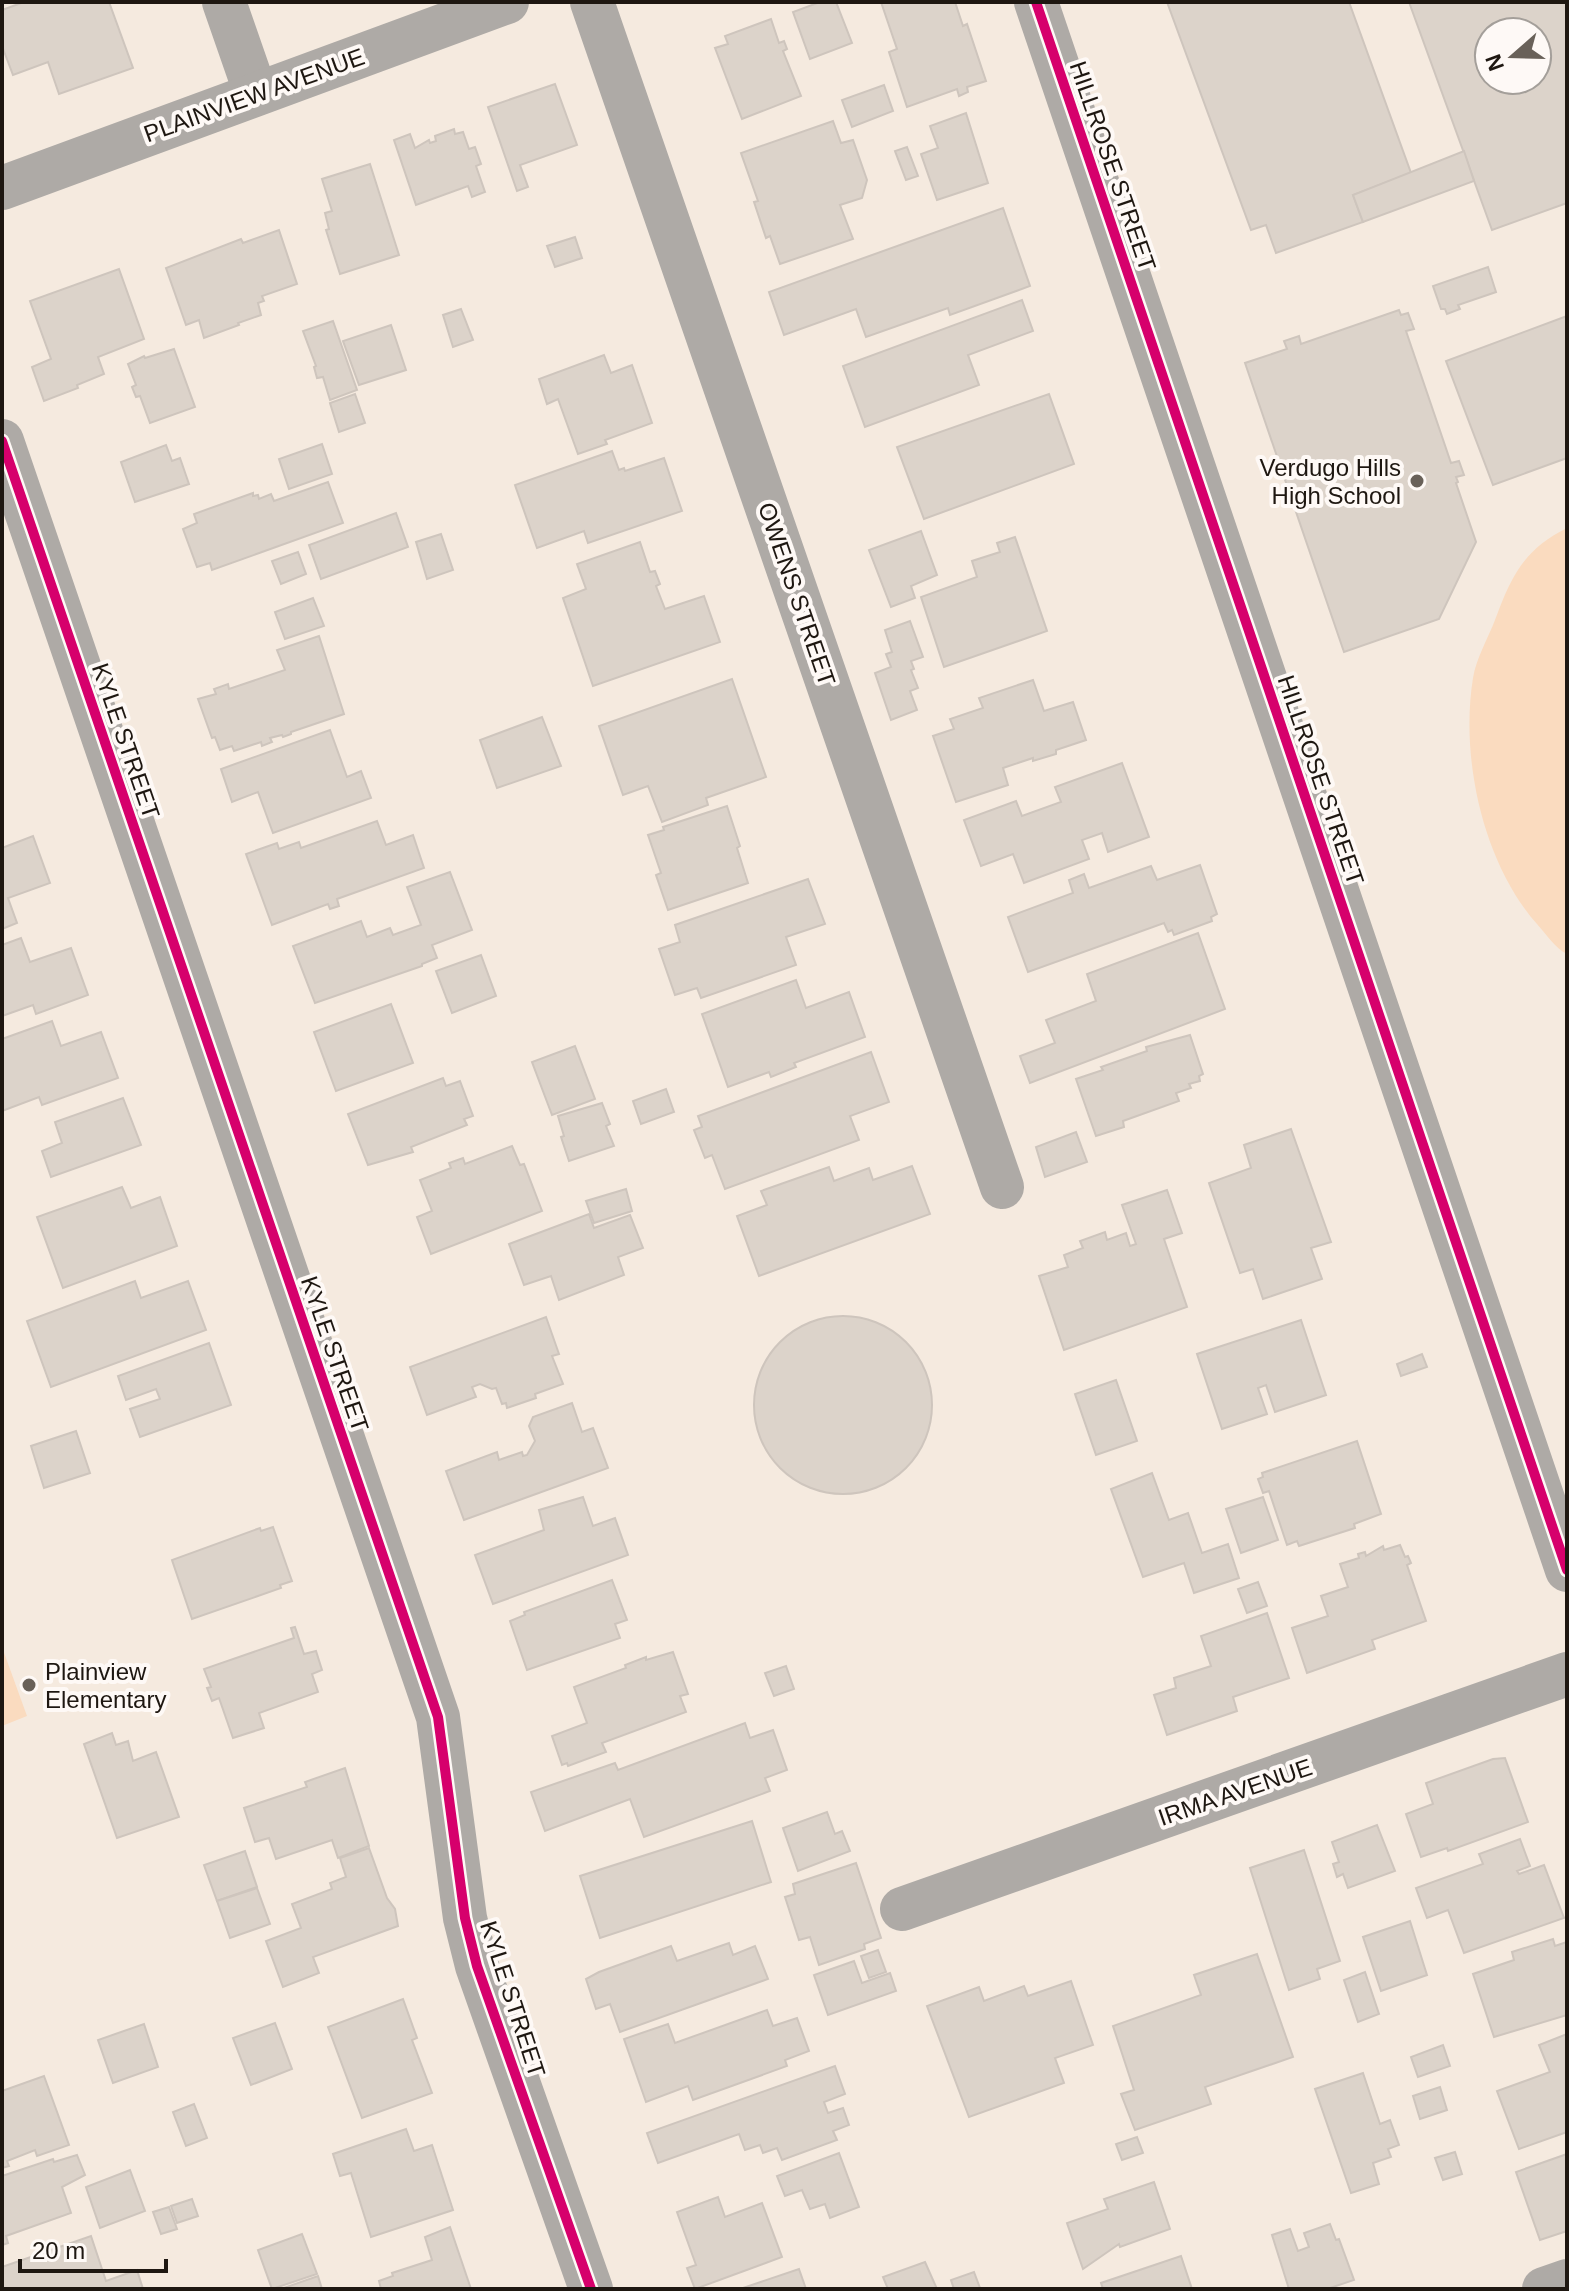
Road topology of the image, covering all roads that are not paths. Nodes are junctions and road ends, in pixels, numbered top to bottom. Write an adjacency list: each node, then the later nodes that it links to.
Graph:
1 (224, 2): 5 (street)
2 (507, 2): 5 (street, PLAINVIEW AVENUE)
3 (592, 2): 8 (street, OWENS STREET)
4 (1036, 2): 9 (street, HILLROSE STREET)
5 (256, 94): 6 (street, PLAINVIEW AVENUE)
6 (2, 188)
7 (2, 441): 13 (street, KYLE STREET)
8 (1002, 1187)
9 (1567, 1570)
10 (1567, 1674): 11 (street, IRMA AVENUE)
11 (902, 1909)
12 (1567, 2281): 14 (street)
13 (591, 2289)
14 (1544, 2289)

